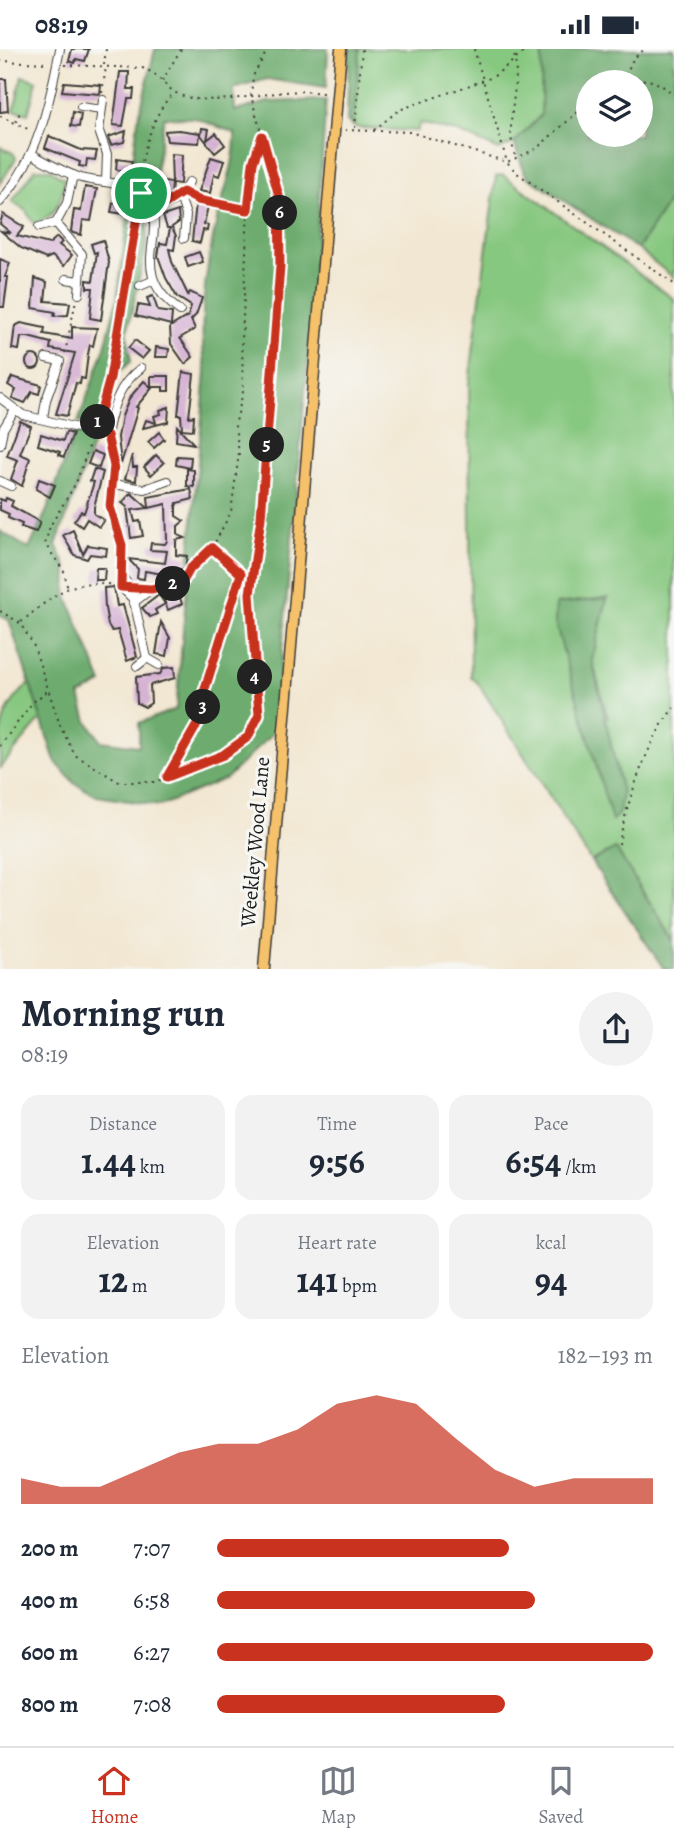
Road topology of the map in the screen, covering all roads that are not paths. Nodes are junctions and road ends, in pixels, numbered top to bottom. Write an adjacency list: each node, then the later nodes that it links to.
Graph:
1 (60, 49): 6 (street)
2 (341, 49): 38 (main road, Weekley Wood Lane)
3 (103, 100): 5 (street)
4 (81, 107): 5 (street)
5 (101, 110): 8 (street)
6 (32, 154): 7 (street); 11 (street)
7 (73, 175): 8 (street); 13 (street)
8 (106, 182): 12 (street)
9 (190, 183): 10 (street)
10 (181, 195): 12 (street); 15 (street)
11 (0, 202)
12 (151, 213): 18 (street)
13 (56, 223): 14 (street); 17 (street)
14 (39, 227)
15 (184, 238)
16 (66, 279): 17 (street)
17 (79, 281): 20 (street)
18 (152, 281): 19 (street); 21 (street)
19 (140, 286)
20 (79, 293)
21 (180, 311)
22 (46, 358): 26 (street)
23 (141, 368): 27 (street)
24 (0, 398): 25 (street)
25 (14, 411): 26 (street); 28 (street)
26 (43, 418): 27 (street)
27 (107, 435): 31 (street)
28 (0, 445)
29 (0, 481): 32 (street)
30 (168, 481): 31 (street)
31 (113, 484): 34 (street)
32 (11, 486)
33 (170, 584): 34 (street)
34 (132, 600): 35 (street)
35 (147, 658): 36 (street); 37 (street)
36 (159, 665)
37 (137, 666)
38 (264, 969)

